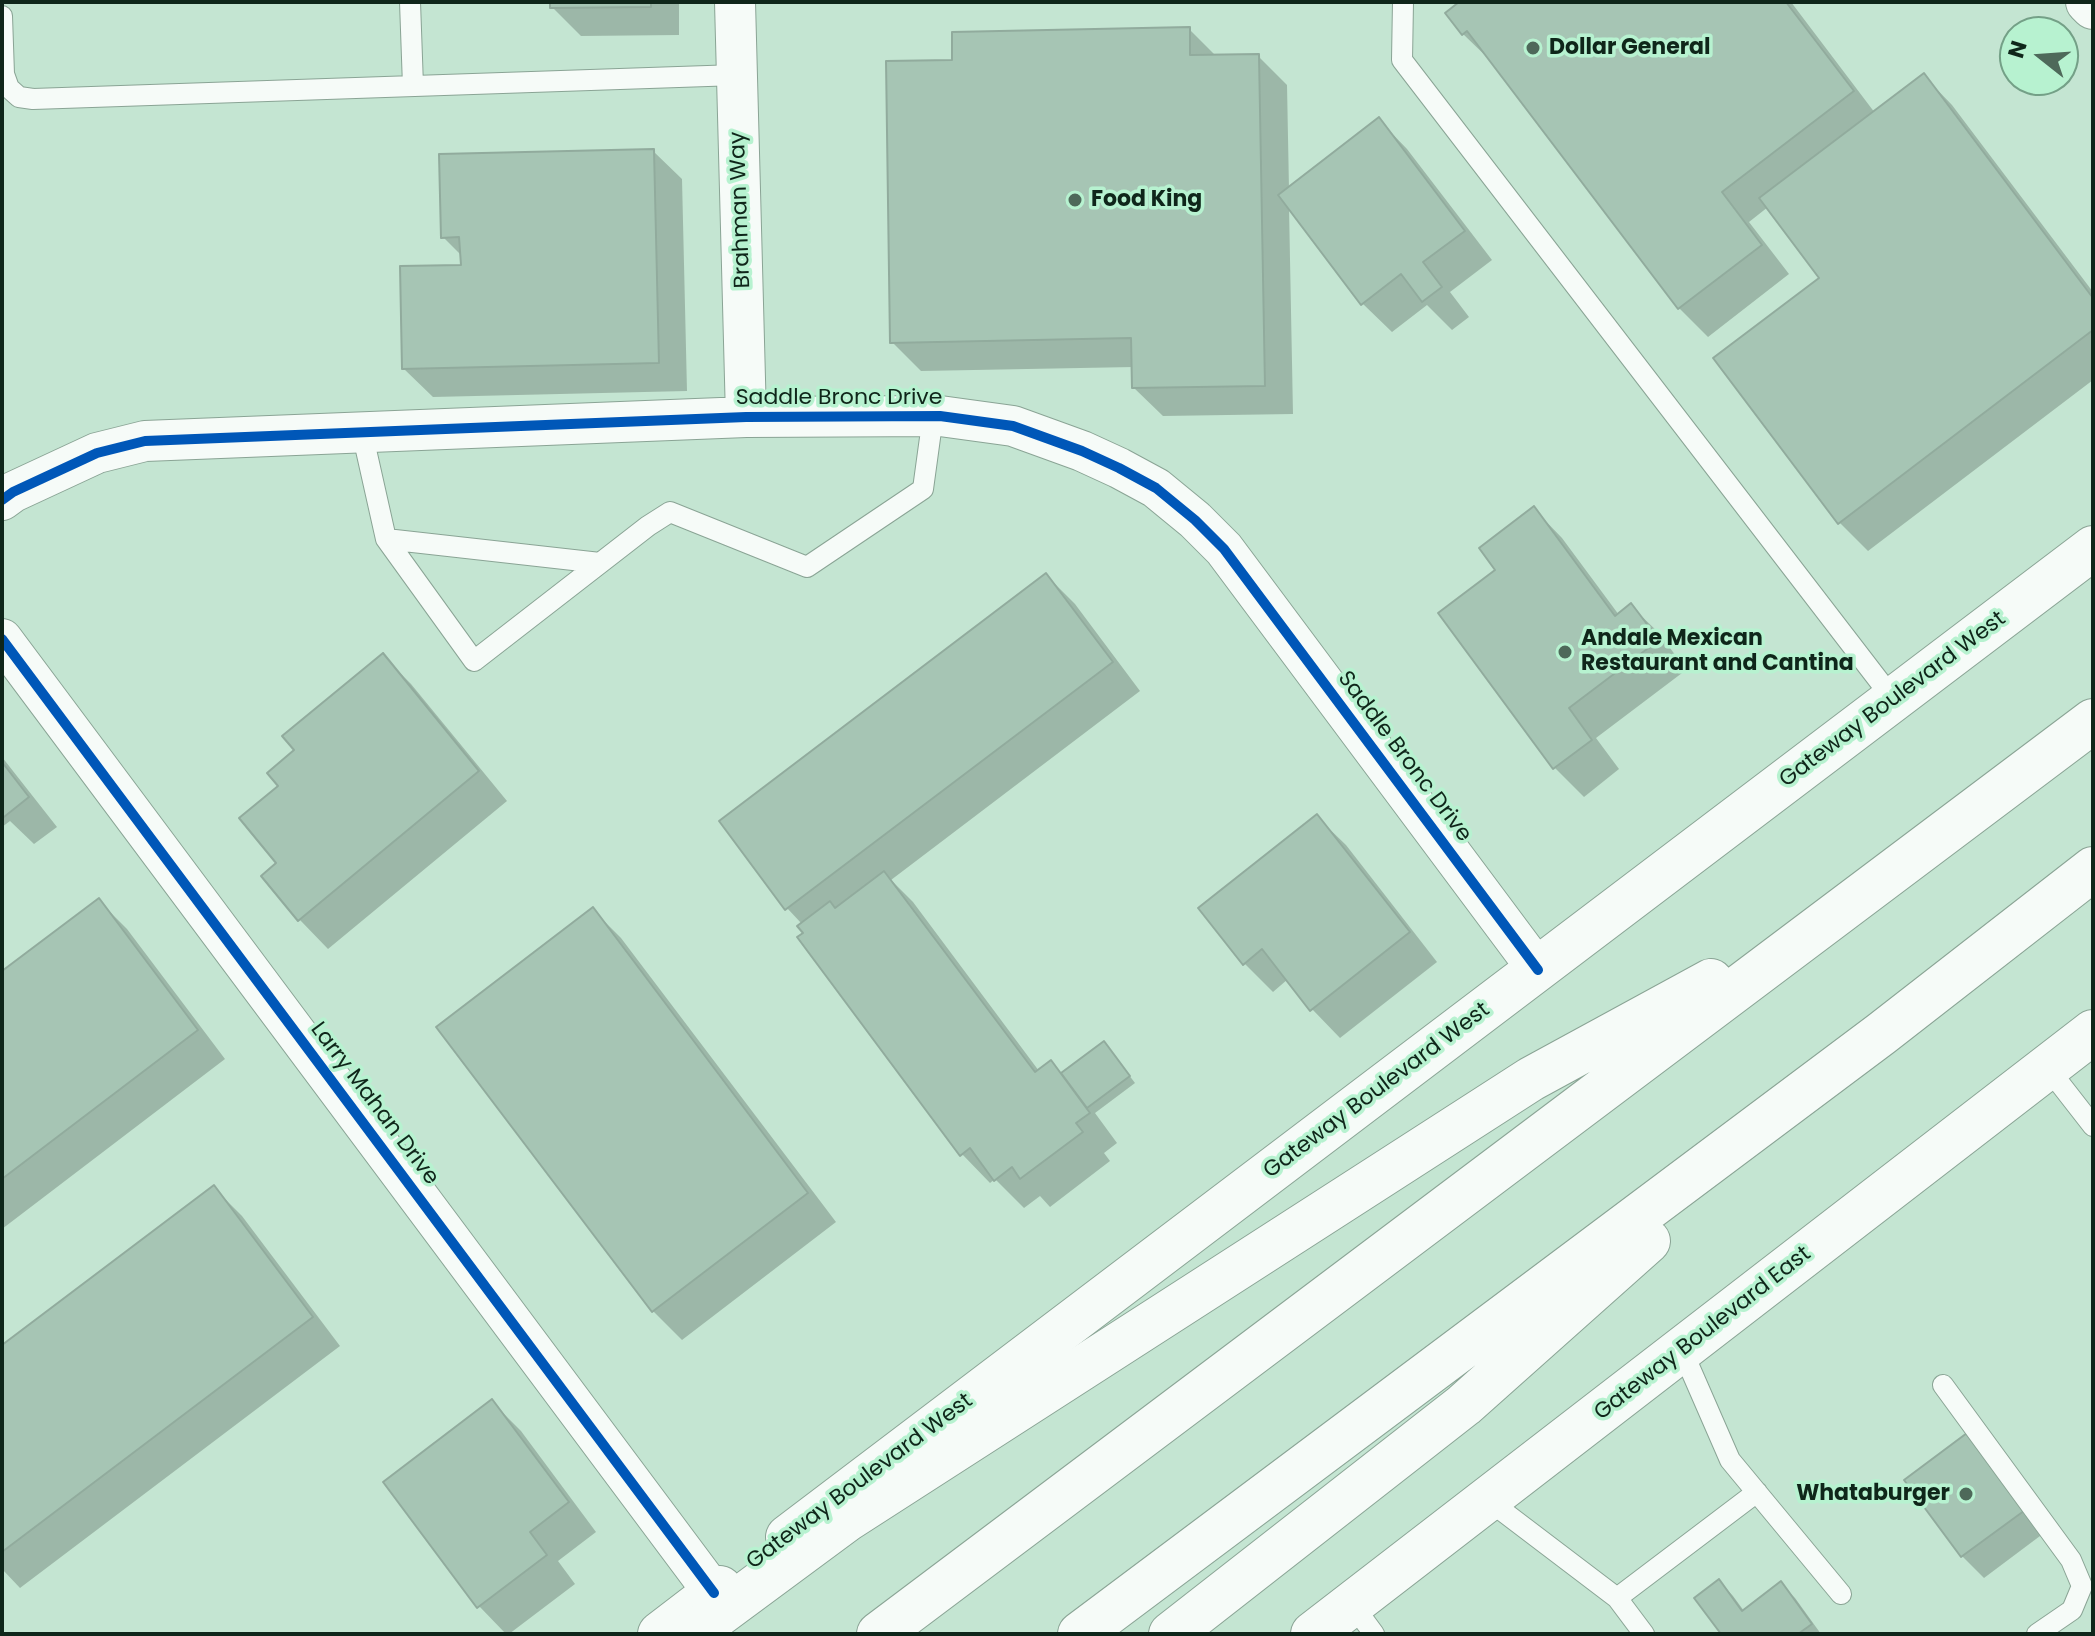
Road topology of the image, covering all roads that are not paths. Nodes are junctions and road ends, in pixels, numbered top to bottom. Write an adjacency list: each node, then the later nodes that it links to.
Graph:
1 (410, 2): 8 (lane)
2 (735, 2): 7 (street, Brahman Way)
3 (1403, 2): 17 (lane)
4 (2088, 2): 5 (main road)
5 (2093, 7)
6 (2, 16): 8 (lane)
7 (737, 75): 8 (lane); 10 (street, Brahman Way)
8 (413, 86)
9 (933, 416): 10 (street, Saddle Bronc Drive); 15 (lane); 21 (street, Saddle Bronc Drive)
10 (746, 417): 11 (street, Saddle Bronc Drive)
11 (362, 432): 12 (street, Saddle Bronc Drive); 13 (lane)
12 (2, 500)
13 (386, 539): 15 (lane); 15 (lane)
14 (2093, 548): 17 (main road, Gateway Boulevard West)
15 (600, 563)
16 (2, 639): 30 (street, Larry Mahan Drive)
17 (1893, 699): 21 (main road, Gateway Boulevard West)
18 (2093, 721): 20 (main road)
19 (2093, 869): 23 (main road)
20 (1850, 904): 35 (main road); 36 (main road)
21 (1538, 970): 30 (main road, Gateway Boulevard West)
22 (2093, 1032): 24 (main road, Gateway Boulevard East)
23 (1881, 1034): 37 (main road); 38 (main road)
24 (2047, 1067): 25 (lane); 26 (main road, Gateway Boulevard East)
25 (2093, 1126)
26 (1682, 1350): 28 (lane); 29 (main road, Gateway Boulevard East)
27 (1943, 1385): 41 (lane)
28 (1757, 1492): 31 (lane); 32 (lane)
29 (1488, 1500): 32 (lane); 33 (main road, Gateway Boulevard East)
30 (714, 1593): 34 (main road, Gateway Boulevard West)
31 (1841, 1594)
32 (1617, 1598): 40 (lane)
33 (1363, 1619): 39 (main road, Gateway Boulevard East)
34 (660, 1634)
35 (692, 1634)
36 (879, 1634)
37 (1080, 1634)
38 (1171, 1634)
39 (1313, 1634)
40 (1644, 1634)
41 (2037, 1634)

